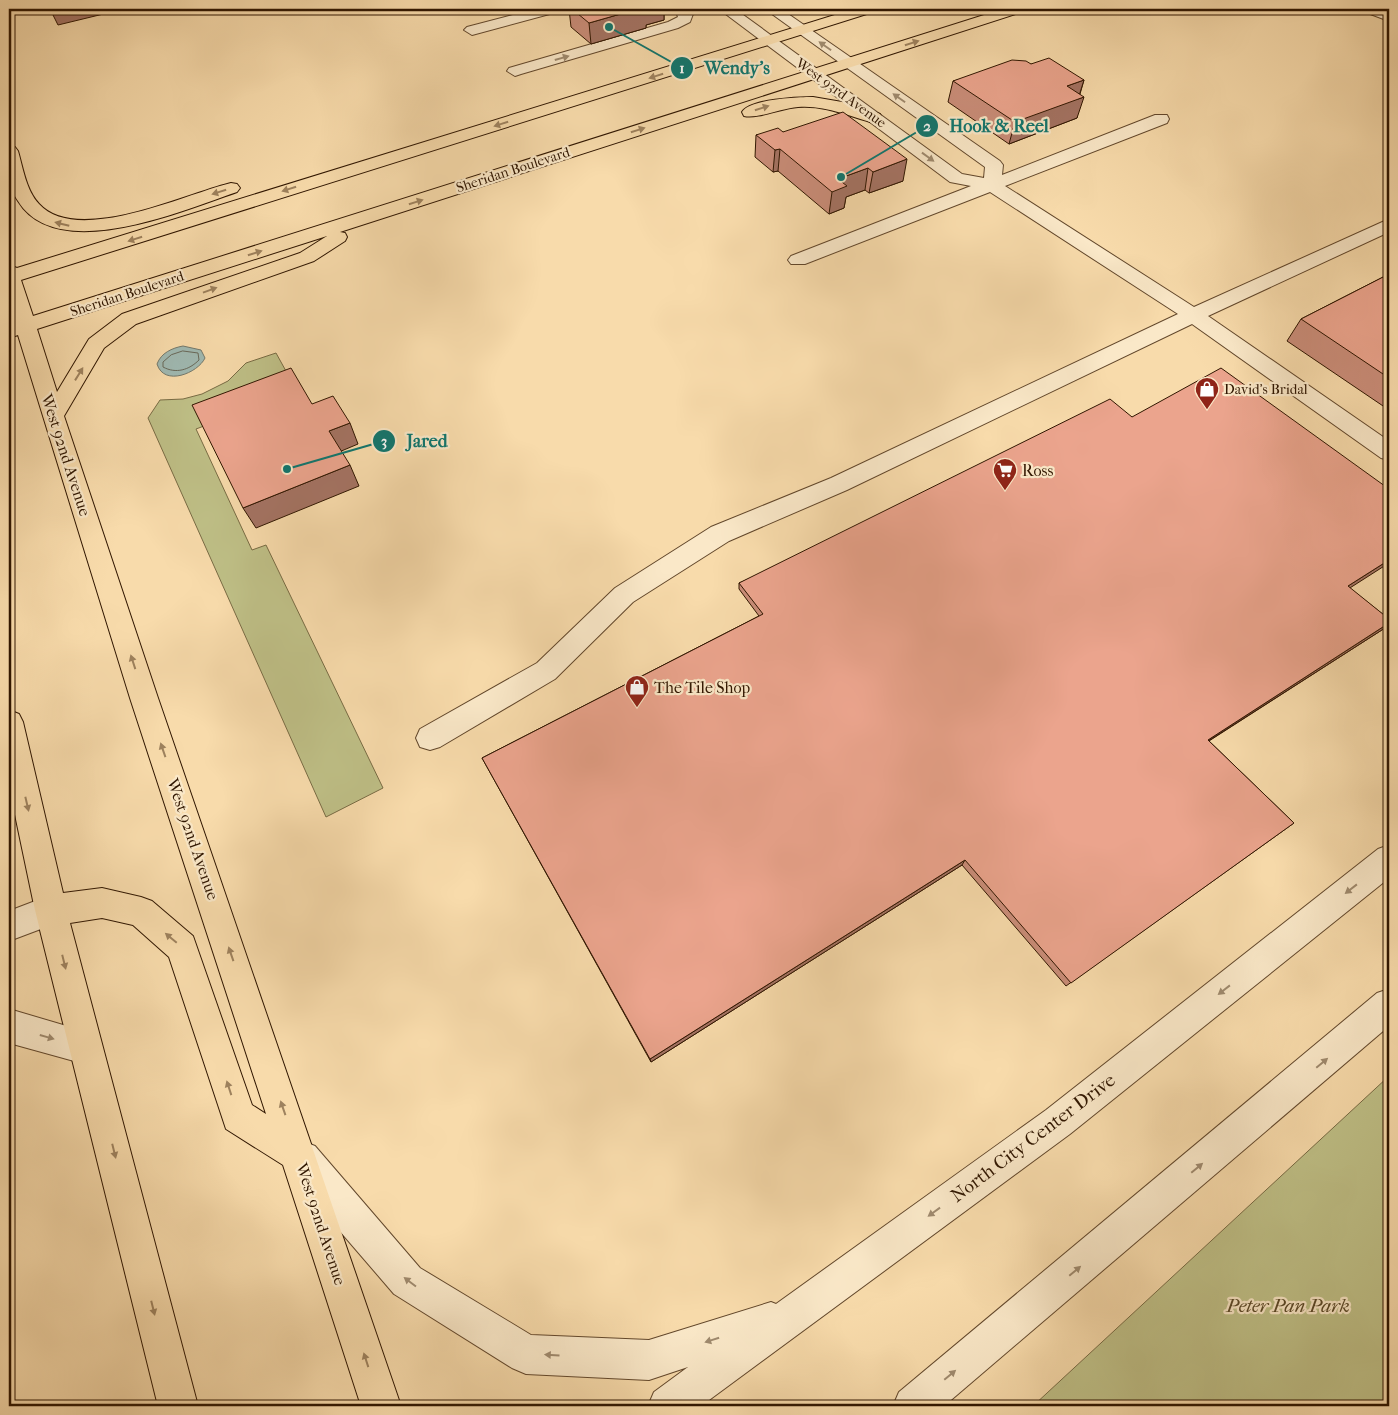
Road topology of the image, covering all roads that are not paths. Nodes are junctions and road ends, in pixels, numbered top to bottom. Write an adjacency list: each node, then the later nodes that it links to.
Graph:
1 (552, 9): 9 (street)
2 (682, 9): 13 (street, one-way to 2)
3 (726, 9): 11 (street, West 93rd Avenue)
4 (772, 9): 10 (street, West 93rd Avenue)
5 (868, 9): 10 (main road)
6 (1017, 9): 12 (main road, Sheridan Boulevard, one-way to 6)
7 (1370, 9): 8 (street)
8 (1389, 17)
9 (472, 30)
10 (802, 30): 11 (main road); 12 (street, West 93rd Avenue, one-way to 10)
11 (769, 40): 14 (street, West 93rd Avenue); 19 (main road, one-way to 19)
12 (848, 63): 14 (main road, Sheridan Boulevard); 22 (street, West 93rd Avenue, one-way to 12)
13 (515, 72)
14 (814, 74): 15 (main road, Sheridan Boulevard); 16 (street, West 93rd Avenue)
15 (679, 117): 16 (main road, one-way to 16); 23 (main road, Sheridan Boulevard, one-way to 15)
16 (874, 118): 22 (street, West 93rd Avenue, one-way to 22)
17 (1161, 120): 22 (street)
18 (9, 151): 21 (main road, one-way to 18)
19 (353, 169): 20 (main road); 26 (main road, one-way to 26)
20 (285, 173)
21 (248, 183)
22 (992, 185): 25 (street); 27 (street)
23 (370, 216): 28 (main road, Sheridan Boulevard, one-way to 23); 29 (main road, one-way to 23)
24 (1389, 225): 27 (street)
25 (798, 260)
26 (9, 275): 28 (main road, West 92nd Avenue)
27 (1193, 315): 30 (street); 32 (street)
28 (17, 329): 29 (main road, West 92nd Avenue)
29 (53, 416): 39 (main road, West 92nd Avenue, one-way to 29)
30 (1389, 452)
31 (9, 722): 34 (main road, one-way to 34)
32 (430, 738)
33 (1389, 859): 40 (street, North City Center Drive, one-way to 40)
34 (50, 910): 35 (street); 38 (main road, one-way to 38); 39 (main road, one-way to 34)
35 (9, 926)
36 (1389, 1005): 44 (street, one-way to 36)
37 (9, 1026): 38 (street, one-way to 38)
38 (86, 1048): 41 (main road, one-way to 41)
39 (298, 1154): 40 (street, one-way to 39); 42 (main road, West 92nd Avenue, one-way to 39)
40 (791, 1315): 43 (street, North City Center Drive)
41 (178, 1406)
42 (381, 1406)
43 (668, 1406)
44 (913, 1406)

